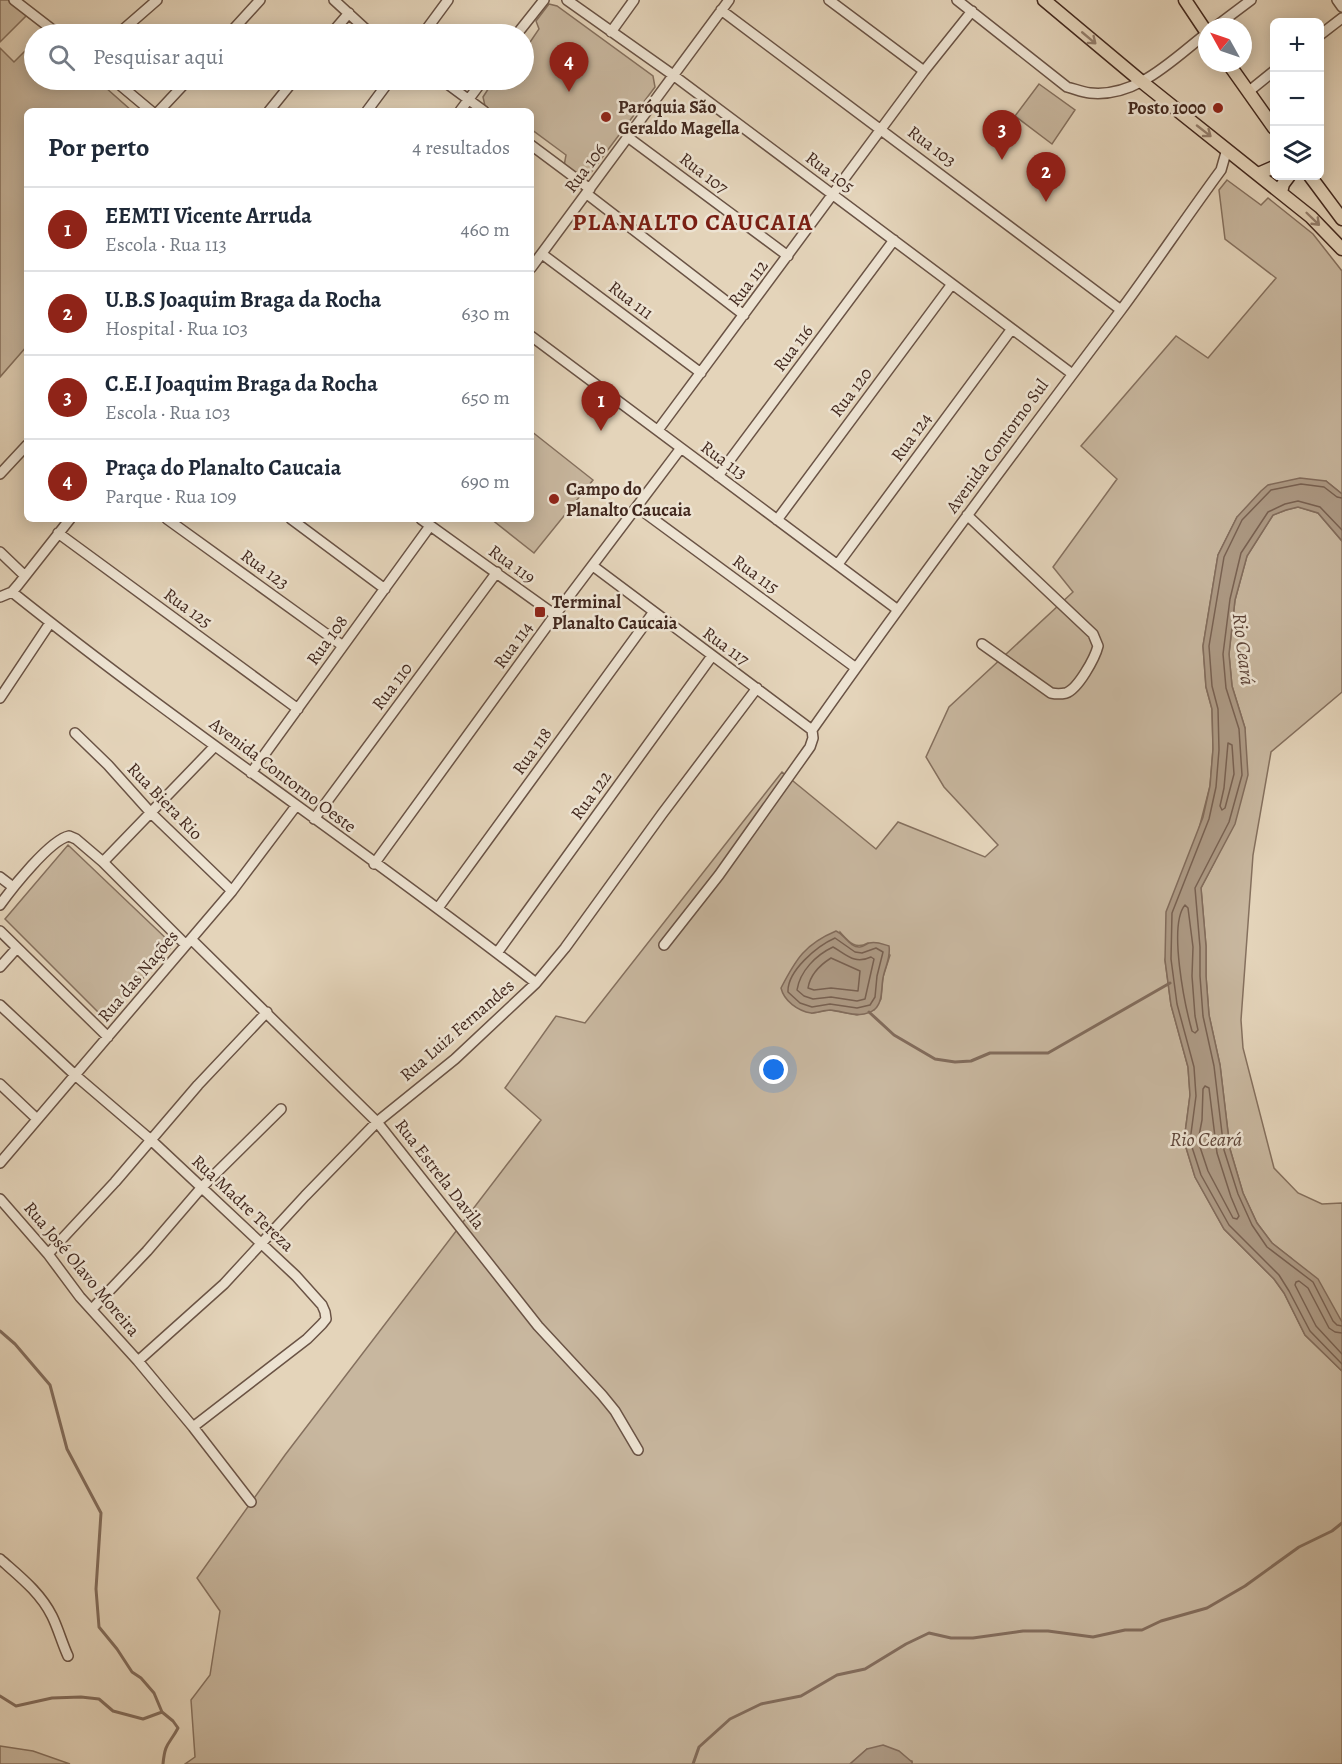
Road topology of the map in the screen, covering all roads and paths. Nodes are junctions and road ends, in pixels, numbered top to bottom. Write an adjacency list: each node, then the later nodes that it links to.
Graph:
1 (157, 0): 25 (street)
2 (260, 0): 26 (street)
3 (334, 0): 20 (street)
4 (433, 0): 16 (street)
5 (544, 0): 30 (street)
6 (567, 0): 31 (street, Rua 105)
7 (634, 0): 31 (street)
8 (729, 0): 18 (street, Rua 106)
9 (829, 0): 34 (street)
10 (957, 0): 19 (street)
11 (1044, 0): 38 (main road, one-way to 38)
12 (1185, 0): 23 (main road)
13 (1251, 0): 21 (street)
14 (1337, 0): 17 (street)
15 (22, 2): 24 (street)
16 (445, 4): 29 (street)
17 (1342, 7)
18 (721, 10): 37 (street, Rua 106); 54 (street, Rua 103)
19 (972, 11): 34 (street, Rua 112); 38 (street)
20 (349, 13): 27 (street); 28 (street)
21 (1227, 18)
22 (1342, 18): 32 (street)
23 (1198, 20)
24 (47, 24)
25 (129, 24)
26 (238, 24)
27 (340, 24)
28 (361, 24)
29 (430, 24)
30 (525, 24)
31 (611, 32): 37 (street, Rua 105)
32 (1324, 32)
33 (1198, 40): 38 (street)
34 (924, 71): 54 (street, Rua 112)
35 (1234, 72): 45 (main road)
36 (1274, 72): 45 (street)
37 (673, 75): 55 (street, Rua 106); 64 (street, Rua 105)
38 (1142, 82): 57 (main road, one-way to 57)
39 (126, 90): 47 (street)
40 (179, 90): 48 (street)
41 (286, 90): 49 (street)
42 (383, 90): 50 (street)
43 (456, 90): 46 (street)
44 (475, 90): 46 (street)
45 (1248, 92): 53 (main road)
46 (468, 99): 51 (street); 52 (street)
47 (147, 108)
48 (162, 108)
49 (271, 108)
50 (369, 108)
51 (462, 108)
52 (480, 108)
53 (1274, 126)
54 (882, 129): 64 (street, Rua 112); 72 (street, Rua 103)
55 (628, 138): 62 (street, Rua 106); 69 (street, Rua 107)
56 (534, 148): 62 (street)
57 (1227, 149): 59 (main road); 72 (street, Avenida Contorno Sul)
58 (1270, 169): 59 (main road)
59 (1258, 174): 63 (main road)
60 (1286, 180): 63 (main road)
61 (1313, 180): 65 (main road)
62 (588, 192): 68 (street, Rua 106); 73 (street)
63 (1281, 192): 67 (main road, one-way to 67)
64 (834, 195): 66 (street, Rua 105); 69 (street, Rua 112)
65 (1342, 219)
66 (894, 240): 71 (street, Rua 105); 82 (street, Rua 116)
67 (1342, 249)
68 (542, 254): 70 (street, Rua 106); 76 (street, Rua 111)
69 (788, 256): 73 (street, Rua 112)
70 (534, 264)
71 (952, 284): 74 (street, Rua 105); 85 (street, Rua 120)
72 (1121, 310): 77 (street, Avenida Contorno Sul)
73 (744, 315): 76 (street, Rua 112)
74 (1011, 330): 77 (street, Rua 105); 93 (street, Rua 124)
75 (534, 338): 78 (street, Rua 113)
76 (701, 373): 78 (street, Rua 112)
77 (1071, 374): 84 (street, Avenida Contorno Sul)
78 (658, 430): 80 (street, Rua 113)
79 (24, 448): 81 (street)
80 (681, 448): 82 (street, Rua 113); 83 (street, Rua 114)
81 (0, 474)
82 (718, 476): 85 (street, Rua 113)
83 (637, 507): 94 (street, Rua 114); 107 (street, Rua 115)
84 (967, 515): 100 (street, Avenida Contorno Sul); 104 (street)
85 (777, 520): 93 (street, Rua 113)
86 (67, 522): 91 (street)
87 (171, 522): 105 (street, Rua 123)
88 (295, 522): 97 (street)
89 (425, 522): 90 (street, Rua 119)
90 (430, 526): 95 (street, Rua 119); 97 (street, Rua 108)
91 (58, 533): 96 (street); 110 (street, Rua 125)
92 (0, 552): 96 (street)
93 (838, 564): 100 (street, Rua 113)
94 (593, 566): 101 (street, Rua 117); 102 (street, Rua 114)
95 (497, 572): 102 (street, Rua 119); 117 (street, Rua 110)
96 (25, 576): 98 (street)
97 (385, 589): 105 (street, Rua 108)
98 (12, 592): 99 (street); 103 (street, Avenida Contorno Oeste)
99 (0, 597)
100 (898, 610): 107 (street, Avenida Contorno Sul)
101 (653, 613): 106 (street, Rua 117); 124 (street, Rua 118)
102 (555, 615): 119 (street, Rua 114)
103 (50, 623): 109 (street); 113 (street, Avenida Contorno Oeste)
104 (982, 644)
105 (343, 646): 110 (street, Rua 108)
106 (712, 656): 108 (street, Rua 117); 129 (street, Rua 122)
107 (856, 668): 111 (street, Avenida Contorno Sul)
108 (757, 688): 111 (street, Rua 117); 131 (street, Rua Luiz Fernandes)
109 (0, 698)
110 (298, 709): 114 (street, Rua 108)
111 (812, 730): 127 (street, Avenida Contorno Sul)
112 (75, 733): 116 (street, Rua Biera Rio)
113 (215, 746): 114 (street, Avenida Contorno Oeste); 116 (street)
114 (251, 773): 115 (street, Avenida Contorno Oeste)
115 (296, 806): 117 (street, Avenida Contorno Oeste); 122 (street, Rua das Nações)
116 (152, 813): 118 (street); 122 (street, Rua Biera Rio)
117 (314, 819): 119 (street, Avenida Contorno Oeste)
118 (103, 862): 121 (street, Rua Estrela Davila); 126 (street, Rua Estrela Davila)
119 (374, 864): 124 (street, Avenida Contorno Oeste)
120 (0, 877): 121 (street)
121 (13, 887): 123 (street)
122 (232, 891): 126 (street, Rua das Nações)
123 (0, 905)
124 (438, 908): 129 (street, Avenida Contorno Oeste)
125 (0, 931): 128 (street)
126 (189, 942): 133 (street, Rua Estrela Davila); 134 (street, Rua das Nações)
127 (664, 945)
128 (17, 948): 130 (street); 134 (street)
129 (497, 953): 131 (street, Avenida Contorno Oeste)
130 (0, 967)
131 (536, 983): 139 (street, Rua Luiz Fernandes)
132 (0, 1005): 135 (street, Rua Madre Tereza)
133 (267, 1012): 139 (street, Rua Estrela Davila); 140 (street)
134 (108, 1037): 135 (street, Rua das Nações)
135 (75, 1075): 138 (street, Rua das Nações); 140 (street, Rua Madre Tereza)
136 (0, 1083): 138 (street)
137 (281, 1109): 142 (street)
138 (37, 1119): 141 (street, Rua das Nações)
139 (377, 1122): 144 (street, Rua Luiz Fernandes); 149 (street, Rua Estrela Davila)
140 (151, 1140): 142 (street, Rua Madre Tereza); 145 (street)
141 (2, 1157)
142 (202, 1187): 144 (street, Rua Madre Tereza); 146 (street)
143 (0, 1199): 145 (street, Rua José Olavo Moreira)
144 (261, 1244): 147 (street, Rua Luiz Fernandes); 148 (street, Rua Madre Tereza)
145 (48, 1254): 146 (street, Rua José Olavo Moreira)
146 (92, 1309): 147 (street, Rua José Olavo Moreira)
147 (138, 1361): 148 (street, Rua José Olavo Moreira)
148 (193, 1427): 150 (street, Rua José Olavo Moreira)
149 (638, 1450)
150 (251, 1502)
151 (0, 1559): 152 (street)
152 (68, 1656)

